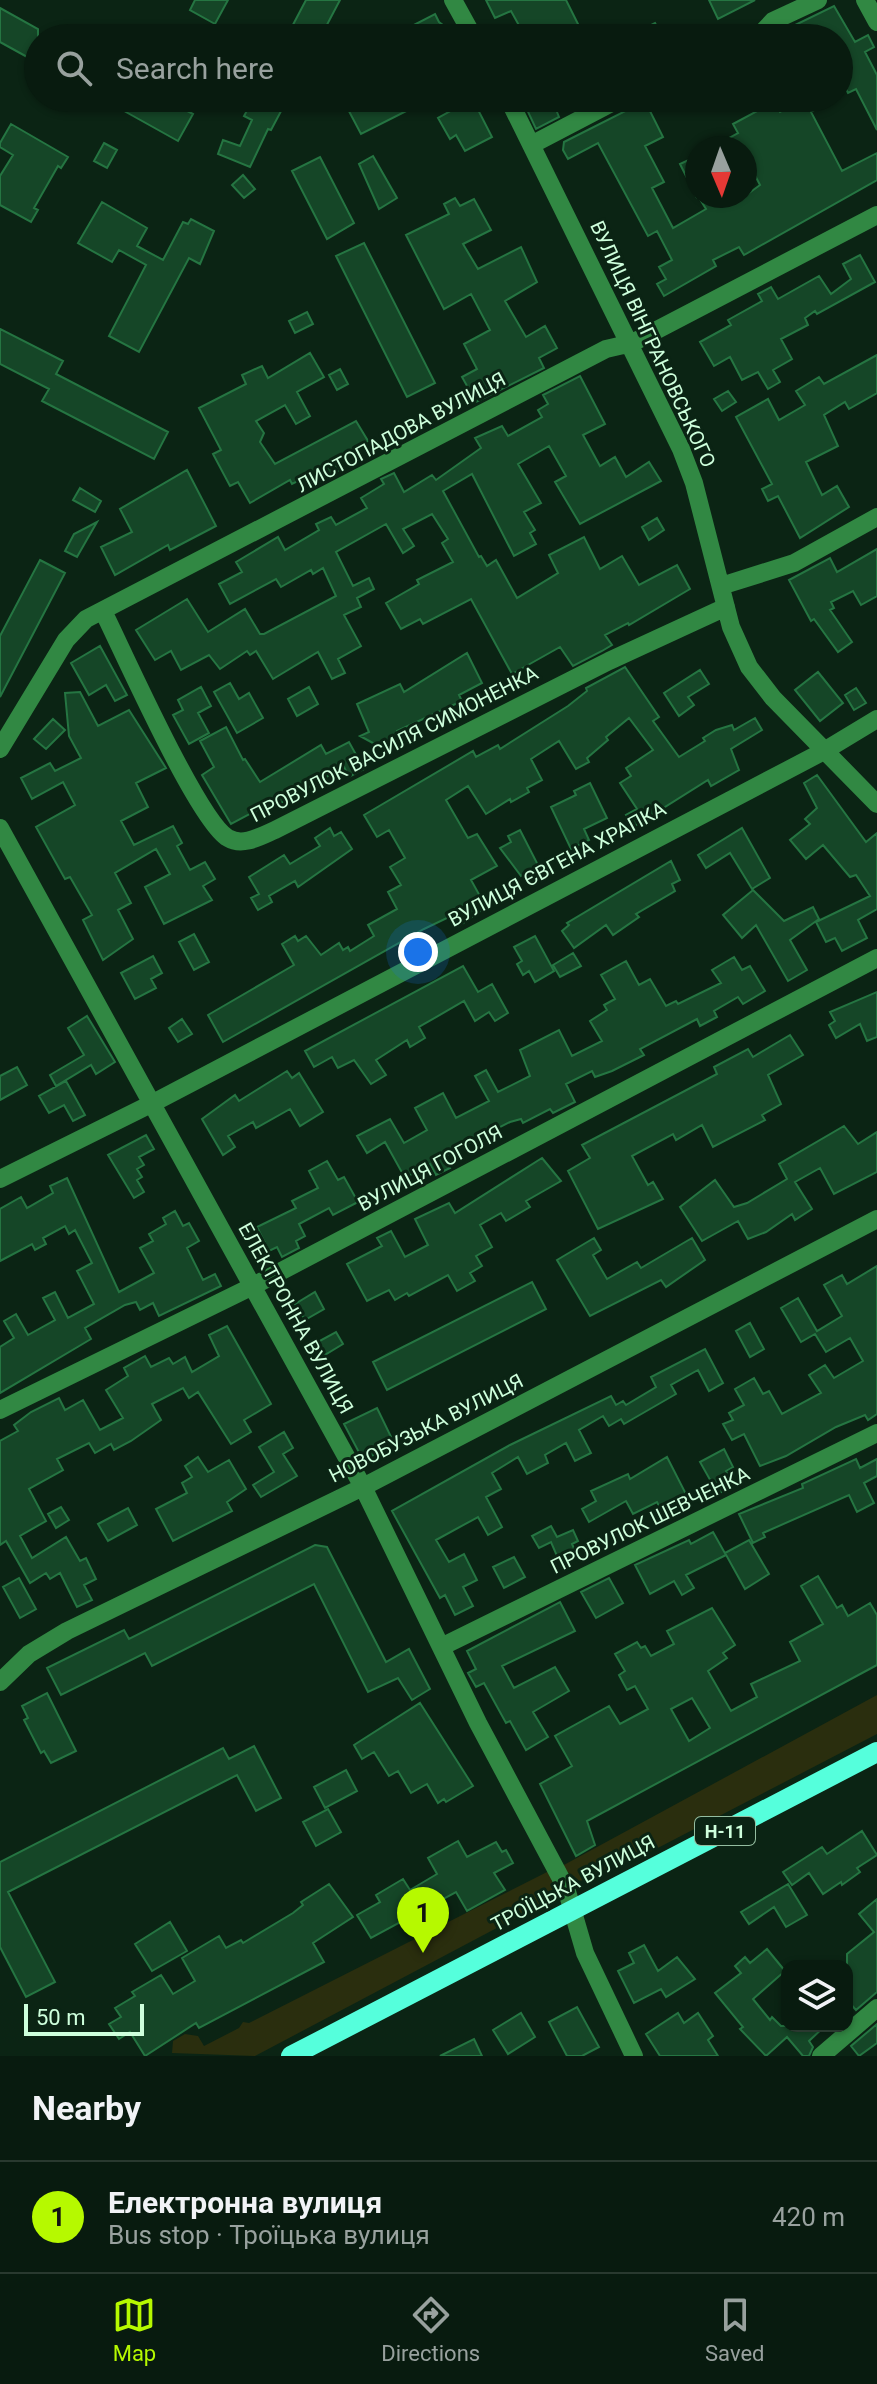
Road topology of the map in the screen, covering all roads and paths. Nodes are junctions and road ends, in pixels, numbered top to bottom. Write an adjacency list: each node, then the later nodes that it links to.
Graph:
1 (453, 0): 5 (street)
2 (818, 0): 6 (street)
3 (865, 0): 4 (street)
4 (877, 22)
5 (466, 24)
6 (770, 24)
7 (516, 112): 9 (street, ВУЛИЦЯ ВІНГРАНОВСЬКОГО)
8 (594, 112): 9 (street)
9 (533, 144): 11 (street, ВУЛИЦЯ ВІНГРАНОВСЬКОГО)
10 (877, 215): 11 (street, ЛИСТОПАДОВА ВУЛИЦЯ)
11 (632, 343): 13 (street, ВУЛИЦЯ ВІНГРАНОВСЬКОГО); 15 (street, ЛИСТОПАДОВА ВУЛИЦЯ)
12 (877, 517): 13 (street)
13 (721, 586): 14 (street, ВУЛИЦЯ ВІНГРАНОВСЬКОГО)
14 (726, 607): 15 (street, ПРОВУЛОК ВАСИЛЯ СИМОНЕНКА); 18 (street, ВУЛИЦЯ ВІНГРАНОВСЬКОГО)
15 (103, 611): 17 (street, ЛИСТОПАДОВА ВУЛИЦЯ)
16 (877, 719): 18 (street, ВУЛИЦЯ ЄВГЕНА ХРАПКА)
17 (0, 749)
18 (824, 751): 19 (street, ВУЛИЦЯ ВІНГРАНОВСЬКОГО); 22 (street, ВУЛИЦЯ ЄВГЕНА ХРАПКА)
19 (877, 804)
20 (0, 828): 22 (street, ЕЛЕКТРОННА ВУЛИЦЯ)
21 (877, 958): 25 (street, ВУЛИЦЯ ГОГОЛЯ)
22 (153, 1103): 23 (street, ВУЛИЦЯ ЄВГЕНА ХРАПКА); 25 (street, ЕЛЕКТРОННА ВУЛИЦЯ)
23 (0, 1179)
24 (877, 1219): 28 (street, НОВОБУЗЬКА ВУЛИЦЯ)
25 (253, 1286): 26 (street, ВУЛИЦЯ ГОГОЛЯ); 28 (street, ЕЛЕКТРОННА ВУЛИЦЯ)
26 (0, 1410)
27 (877, 1433): 29 (street, ПРОВУЛОК ШЕВЧЕНКА)
28 (363, 1487): 29 (street, ЕЛЕКТРОННА ВУЛИЦЯ); 30 (street, НОВОБУЗЬКА ВУЛИЦЯ)
29 (441, 1647): 32 (street, ЕЛЕКТРОННА ВУЛИЦЯ)
30 (0, 1682)
31 (877, 1752): 32 (main road, ТРОЇЦЬКА ВУЛИЦЯ / Н-11)
32 (572, 1910): 34 (main road, ТРОЇЦЬКА ВУЛИЦЯ / Н-11); 35 (street, ЕЛЕКТРОННА ВУЛИЦЯ)
33 (877, 2008): 36 (street)
34 (291, 2056)
35 (634, 2056)
36 (821, 2056)

